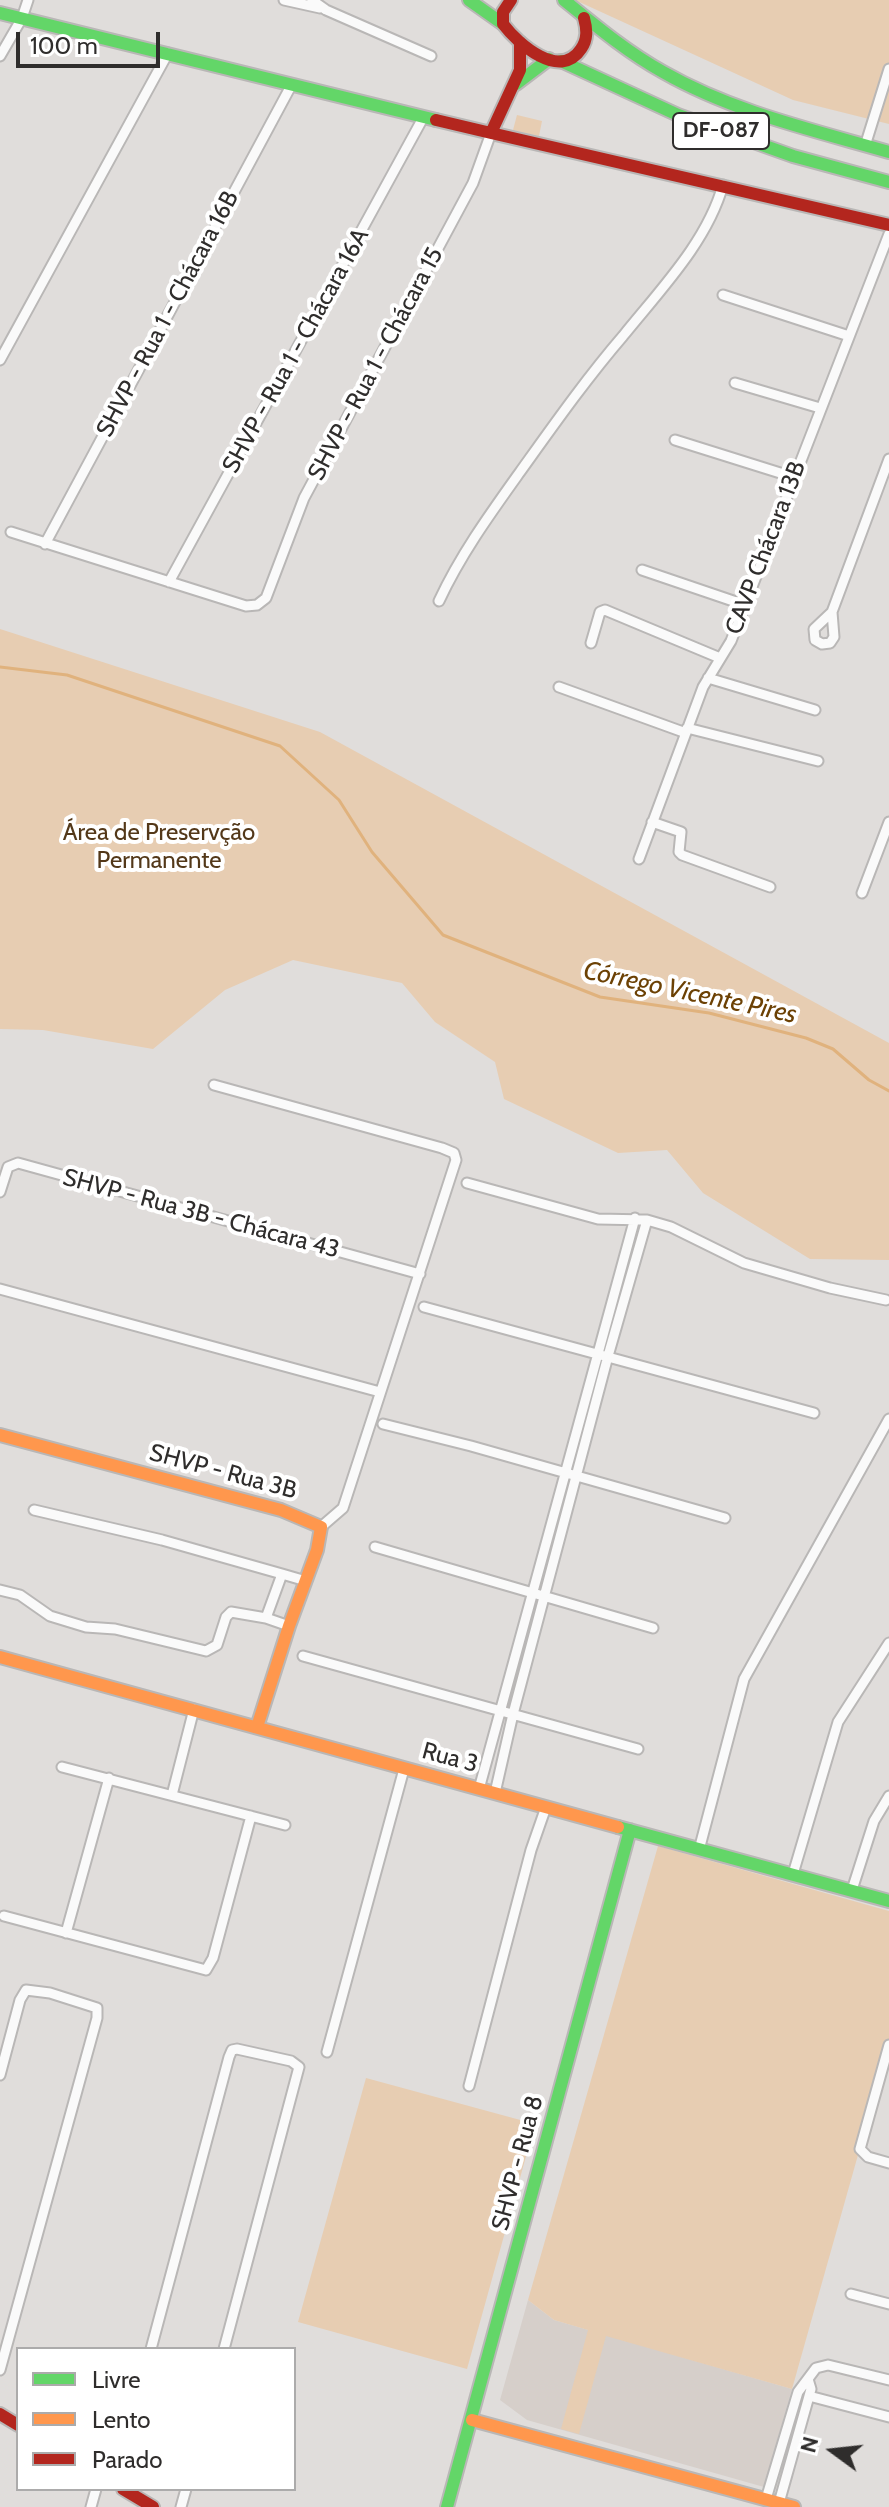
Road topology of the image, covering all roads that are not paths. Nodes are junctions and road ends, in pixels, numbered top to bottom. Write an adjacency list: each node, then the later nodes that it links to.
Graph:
1 (28, 0): 9 (street)
2 (284, 0): 7 (street)
3 (312, 0): 7 (street)
4 (469, 0): 11 (street, DF-087)
5 (511, 0): 11 (street)
6 (564, 0): 10 (street, DF-087)
7 (326, 10): 15 (street)
8 (0, 13): 9 (street)
9 (22, 18): 13 (street); 14 (street)
10 (584, 18): 16 (street); 22 (street, DF-087)
11 (503, 24): 12 (street, DF-087)
12 (520, 42): 16 (street, DF-087); 19 (street)
13 (168, 53): 18 (street); 30 (street)
14 (0, 56)
15 (431, 56)
16 (555, 60): 19 (street); 24 (street, DF-087)
17 (889, 69): 22 (street)
18 (292, 84): 20 (street); 37 (street, SHVP - Rua 1 - Chácara 16B)
19 (514, 86): 21 (street)
20 (423, 118): 21 (street); 39 (street, SHVP - Rua 1 - Chácara 16A)
21 (491, 133): 25 (street); 39 (street, SHVP - Rua 1 - Chácara 15)
22 (865, 146): 23 (street, DF-087)
23 (889, 152)
24 (889, 182)
25 (723, 185): 26 (street); 40 (street)
26 (889, 225)
27 (889, 234): 29 (street, CAVP Chácara 13B)
28 (723, 295): 29 (street)
29 (849, 336): 32 (street, CAVP Chácara 13B)
30 (0, 360)
31 (735, 383): 32 (street)
32 (820, 408): 35 (street, CAVP Chácara 13B)
33 (675, 440): 35 (street)
34 (889, 459): 42 (street)
35 (793, 477): 41 (street, CAVP Chácara 13B)
36 (11, 532): 37 (street)
37 (45, 544): 39 (street)
38 (642, 570): 41 (street)
39 (169, 582)
40 (439, 601)
41 (745, 605): 44 (street, CAVP Chácara 13B)
42 (832, 612)
43 (591, 643): 44 (street)
44 (720, 658): 45 (street, CAVP Chácara 13B)
45 (708, 678): 47 (street); 48 (street, CAVP Chácara 13B)
46 (559, 687): 48 (street)
47 (815, 710)
48 (687, 730): 49 (street); 50 (street, CAVP Chácara 13B)
49 (818, 761)
50 (652, 822): 52 (street, CAVP Chácara 13B); 53 (street)
51 (889, 822): 54 (street)
52 (639, 859)
53 (770, 887)
54 (862, 893)
55 (214, 1085): 60 (street)
56 (467, 1183): 58 (street)
57 (0, 1192): 60 (street, SHVP - Rua 3B - Chácara 43)
58 (635, 1218): 59 (street); 64 (street)
59 (647, 1220): 62 (street); 64 (street)
60 (420, 1274): 65 (street)
61 (0, 1289): 65 (street)
62 (886, 1300)
63 (424, 1307): 64 (street)
64 (603, 1355): 66 (street); 70 (street); 71 (street)
65 (380, 1392): 74 (street)
66 (814, 1413)
67 (889, 1419): 105 (street)
68 (383, 1424): 70 (street)
69 (0, 1435): 74 (street, SHVP - Rua 3B)
70 (567, 1473): 71 (street); 79 (street)
71 (577, 1476): 73 (street); 80 (street)
72 (34, 1510): 76 (street)
73 (725, 1518)
74 (321, 1527): 77 (street, SHVP - Rua 3B)
75 (375, 1547): 79 (street)
76 (282, 1574): 77 (street); 81 (street)
77 (306, 1581): 82 (street, SHVP - Rua 3B)
78 (0, 1590): 81 (street)
79 (534, 1592): 80 (street); 88 (street)
80 (546, 1596): 83 (street); 89 (street)
81 (266, 1618): 82 (street)
82 (289, 1626): 90 (street, SHVP - Rua 3B)
83 (653, 1628)
84 (889, 1643): 106 (street)
85 (303, 1656): 88 (street)
86 (0, 1657): 87 (street, Rua 3)
87 (194, 1709): 90 (street, Rua 3); 99 (street)
88 (501, 1710): 89 (street); 91 (street)
89 (513, 1714): 92 (street); 93 (street)
90 (257, 1727): 95 (street, Rua 3)
91 (492, 1742): 92 (street); 97 (street)
92 (506, 1746): 98 (street)
93 (638, 1749)
94 (62, 1767): 96 (street)
95 (404, 1769): 97 (street, Rua 3); 112 (street)
96 (109, 1778): 99 (street); 110 (street)
97 (479, 1789): 98 (street, Rua 3)
98 (495, 1793): 101 (street, Rua 3)
99 (172, 1795): 102 (street)
100 (889, 1796): 107 (street)
101 (546, 1807): 104 (street, Rua 3); 114 (street)
102 (251, 1816): 103 (street); 110 (street)
103 (285, 1825)
104 (630, 1830): 105 (street, Rua 3); 125 (street, SHVP - Rua 8)
105 (699, 1850): 106 (street, Rua 3)
106 (793, 1874): 107 (street, Rua 3)
107 (852, 1890): 108 (street, Rua 3)
108 (889, 1901)
109 (4, 1916): 110 (street)
110 (66, 1933)
111 (888, 2049): 115 (street)
112 (327, 2052)
113 (0, 2075): 120 (street)
114 (469, 2086)
115 (889, 2163)
116 (851, 2294): 117 (street)
117 (889, 2304)
118 (152, 2347): 119 (street)
119 (225, 2347)
120 (0, 2370)
121 (808, 2379): 122 (street); 123 (street); 126 (street)
122 (889, 2380)
123 (809, 2396): 124 (street); 127 (street)
124 (889, 2417)
125 (472, 2420): 129 (street); 130 (street, SHVP - Rua 8)
126 (789, 2423): 127 (street); 129 (street)
127 (800, 2426): 129 (street)
128 (126, 2491): 131 (street)
129 (772, 2501): 132 (street)
130 (450, 2506)
131 (153, 2507)
132 (794, 2507)

